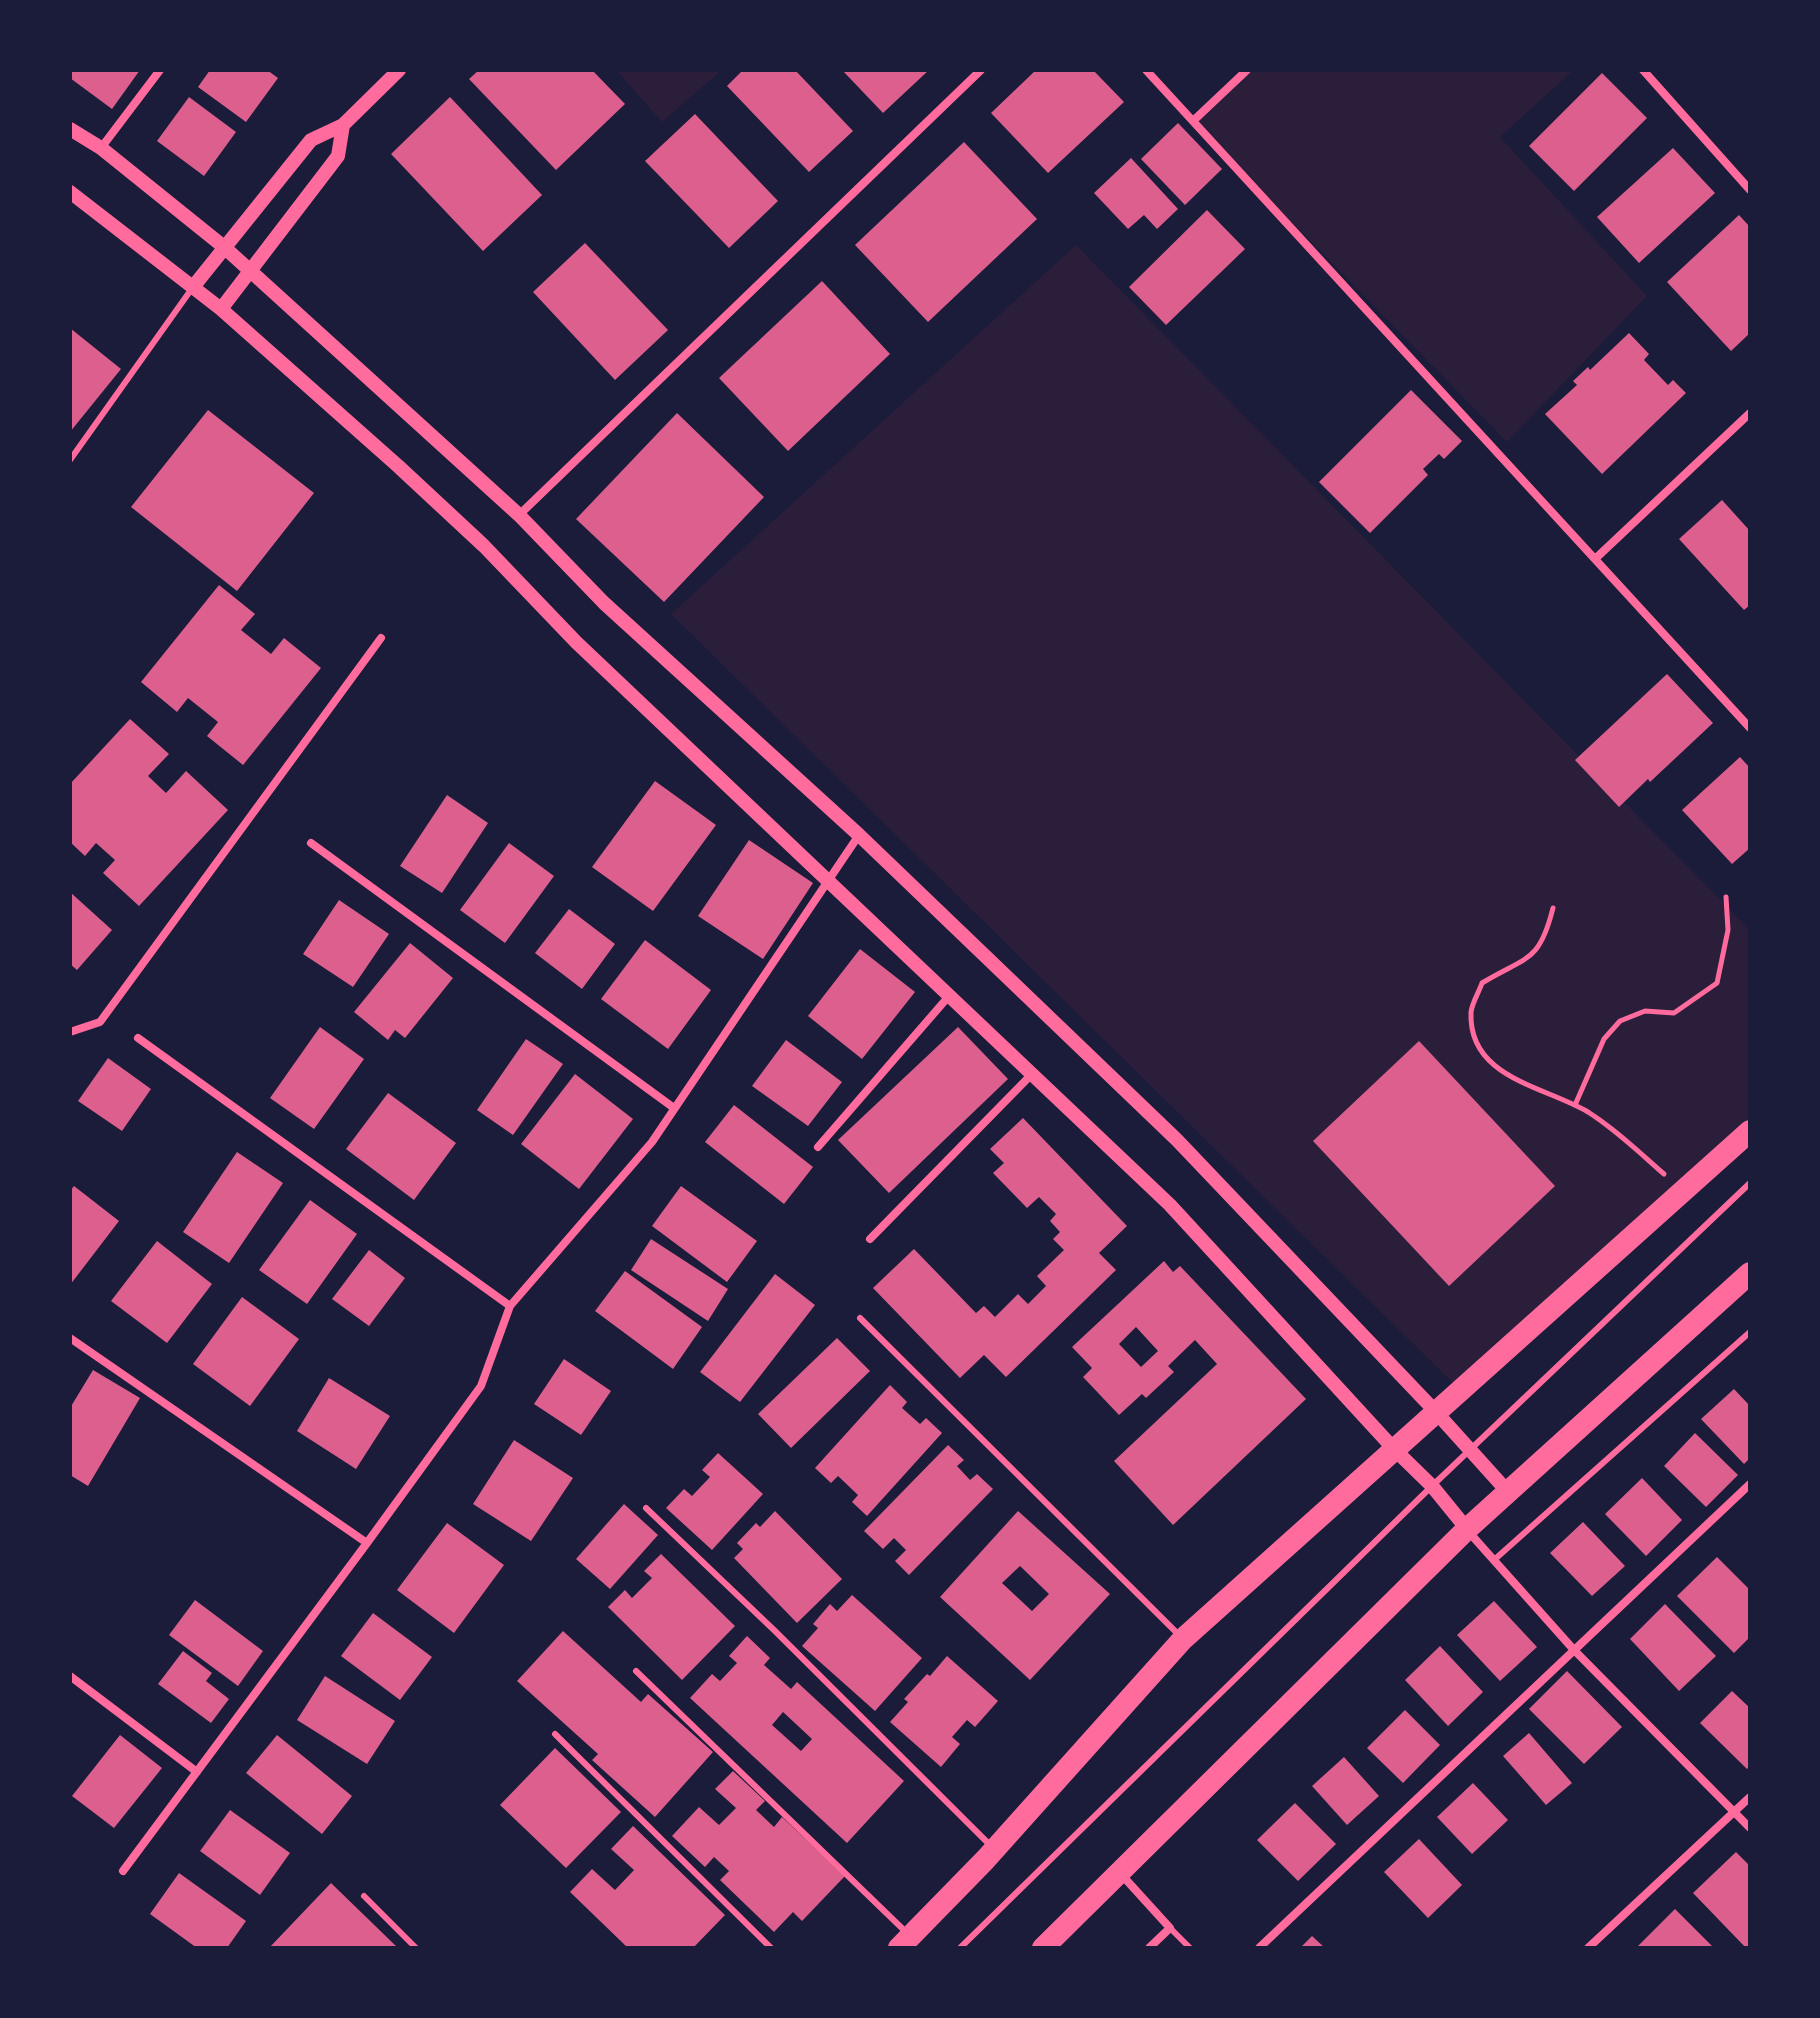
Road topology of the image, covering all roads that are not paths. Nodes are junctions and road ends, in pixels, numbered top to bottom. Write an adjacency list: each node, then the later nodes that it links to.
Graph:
1 (160, 70): 10 (street)
2 (399, 70): 8 (street)
3 (981, 70): 19 (street)
4 (1146, 70): 7 (street)
5 (1247, 70): 7 (street)
6 (1643, 70): 11 (street)
7 (1193, 121): 20 (street)
8 (343, 125): 13 (street); 14 (street)
9 (70, 129): 10 (street)
10 (101, 148): 13 (street)
11 (1750, 190)
12 (70, 192): 15 (street)
13 (224, 247): 14 (street); 15 (street)
14 (250, 270): 16 (street); 19 (street)
15 (193, 287): 16 (street); 18 (lane)
16 (221, 309): 25 (street)
17 (1750, 413): 20 (street)
18 (70, 460)
19 (519, 515): 23 (street)
20 (1595, 559): 22 (street)
21 (381, 638): 27 (street)
22 (1750, 728)
23 (859, 835): 25 (street); 40 (street)
24 (311, 843): 30 (street)
25 (828, 881): 26 (street); 30 (street)
26 (949, 996): 29 (street); 32 (street)
27 (70, 1032)
28 (138, 1038): 36 (street)
29 (1032, 1074): 34 (street); 41 (street)
30 (674, 1108): 36 (street)
31 (1750, 1131): 40 (highway)
32 (818, 1147)
33 (1750, 1183): 42 (lane)
34 (870, 1239)
35 (1750, 1273): 45 (highway)
36 (510, 1306): 48 (street)
37 (860, 1318): 50 (lane)
38 (1750, 1332): 49 (lane)
39 (70, 1338): 48 (street)
40 (1435, 1411): 41 (highway); 42 (street)
41 (1394, 1449): 44 (street); 50 (highway)
42 (1470, 1450): 44 (lane); 45 (street)
43 (1750, 1484): 51 (street)
44 (1432, 1486): 47 (street); 67 (lane)
45 (1508, 1492): 47 (highway)
46 (646, 1508): 59 (lane)
47 (1467, 1529): 49 (street); 61 (highway)
48 (367, 1543): 55 (street)
49 (1494, 1560): 51 (street)
50 (1183, 1639): 59 (highway)
51 (1574, 1650): 57 (street); 71 (street)
52 (636, 1671): 64 (lane)
53 (70, 1676): 55 (street)
54 (555, 1734): 66 (lane)
55 (197, 1772): 60 (street)
56 (1750, 1797): 57 (street)
57 (1735, 1811): 58 (street); 72 (street)
58 (1750, 1828)
59 (995, 1849): 64 (highway)
60 (123, 1871)
61 (1119, 1872): 63 (street); 68 (highway)
62 (364, 1896): 65 (lane)
63 (1170, 1928): 69 (street); 70 (lane)
64 (905, 1942)
65 (416, 1948)
66 (771, 1948)
67 (960, 1948)
68 (1043, 1948)
69 (1149, 1948)
70 (1190, 1948)
71 (1259, 1948)
72 (1588, 1948)

